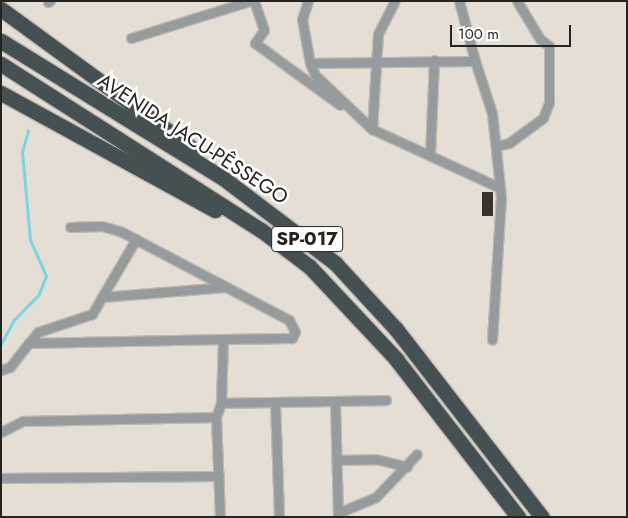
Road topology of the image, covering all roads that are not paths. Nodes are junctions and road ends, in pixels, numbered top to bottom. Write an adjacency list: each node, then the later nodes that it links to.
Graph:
1 (250, 1): 8 (street)
2 (254, 1): 16 (street)
3 (308, 1): 13 (street)
4 (395, 1): 10 (street)
5 (459, 1): 12 (street)
6 (517, 1): 17 (street)
7 (1, 9): 19 (highway)
8 (131, 38)
9 (1, 41): 19 (highway, AVENIDA JACU-PÊSSEGO / SP-017)
10 (377, 60): 11 (street); 13 (street); 16 (street)
11 (434, 60): 12 (street); 18 (street)
12 (475, 61): 17 (street)
13 (310, 63): 16 (street)
14 (1, 64): 22 (highway, AVENIDA JACU-PÊSSEGO / SP-017)
15 (1, 93): 22 (highway)
16 (372, 129): 18 (street)
17 (496, 146): 20 (street)
18 (430, 155): 20 (street)
19 (223, 178): 45 (highway, AVENIDA JACU-PÊSSEGO / SP-017)
20 (500, 188): 27 (street)
21 (70, 226): 23 (street)
22 (261, 230): 44 (highway, AVENIDA JACU-PÊSSEGO / SP-017)
23 (136, 239): 24 (street); 25 (street)
24 (227, 287): 25 (street); 26 (street)
25 (102, 297): 28 (street)
26 (222, 339): 28 (street); 33 (street)
27 (492, 340)
28 (29, 343): 29 (street)
29 (1, 370)
30 (386, 400): 31 (street)
31 (335, 401): 32 (street); 37 (street)
32 (275, 402): 33 (street); 43 (street)
33 (220, 405): 34 (street)
34 (216, 417): 35 (street); 39 (street)
35 (1, 432)
36 (417, 454): 38 (street)
37 (337, 460): 38 (street); 41 (street)
38 (407, 467): 41 (street)
39 (219, 476): 40 (street); 42 (street)
40 (1, 478)
41 (338, 515)
42 (220, 517)
43 (279, 517)
44 (518, 517)
45 (542, 517)

